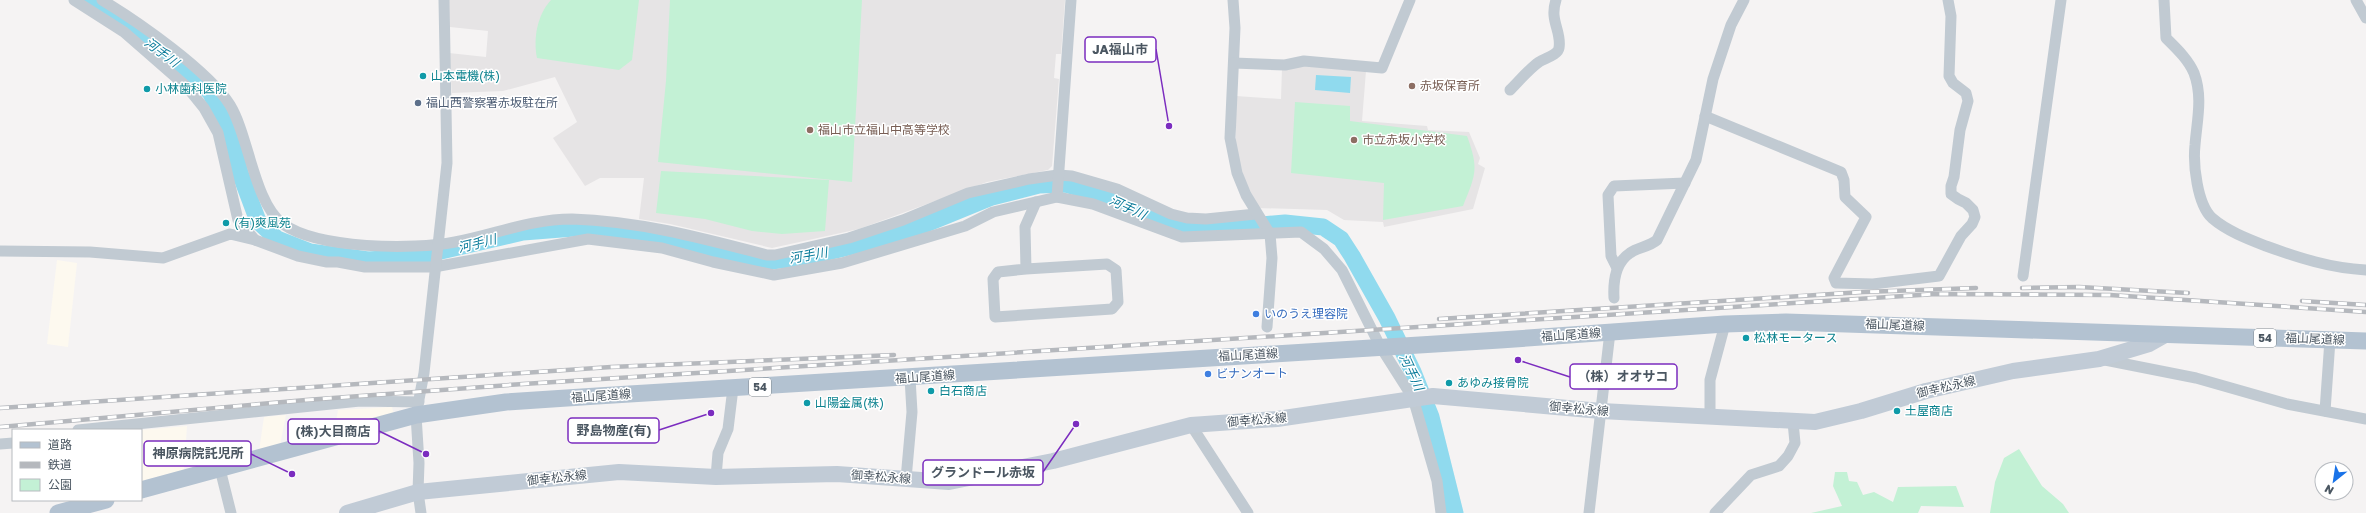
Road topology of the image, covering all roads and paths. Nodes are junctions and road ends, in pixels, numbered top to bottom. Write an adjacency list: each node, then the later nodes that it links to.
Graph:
1 (74, 0): 23 (street)
2 (102, 0): 24 (street)
3 (444, 0): 24 (street)
4 (1071, 0): 17 (street)
5 (1233, 0): 14 (street)
6 (1410, 0): 14 (street)
7 (1556, 0): 15 (street)
8 (1744, 0): 16 (street)
9 (1948, 0): 16 (street)
10 (2061, 0): 30 (street)
11 (2164, 0): 29 (street)
12 (2356, 0): 13 (street)
13 (2366, 18)
14 (1234, 63): 21 (street)
15 (1510, 90)
16 (1705, 116): 18 (street)
17 (1058, 176): 19 (street); 21 (street); 24 (street)
18 (1685, 183): 27 (street); 27 (street)
19 (1057, 195): 20 (street); 22 (street)
20 (1036, 202): 26 (street); 28 (street)
21 (1257, 215): 22 (street)
22 (1269, 232): 33 (street); 38 (street)
23 (255, 240): 25 (street); 26 (street)
24 (436, 246): 26 (street)
25 (0, 251)
26 (434, 265): 43 (street)
27 (1617, 268): 31 (street)
28 (1026, 269): 28 (street)
29 (2366, 270)
30 (2023, 276)
31 (1614, 298)
32 (1725, 324): 34 (main road, 福山尾道線 / 54); 35 (main road, 福山尾道線 / 54); 46 (street)
33 (1267, 327)
34 (1610, 332): 38 (main road, 福山尾道線 / 54); 44 (street)
35 (2165, 335): 36 (main road, 福山尾道線 / 54); 39 (main road, 御幸松永線)
36 (2330, 340): 37 (main road, 福山尾道線 / 54); 45 (street)
37 (2366, 341)
38 (1384, 346): 40 (main road, 福山尾道線 / 54); 42 (street)
39 (2099, 359): 45 (street); 48 (main road, 御幸松永線)
40 (910, 378): 41 (main road, 福山尾道線 / 54); 55 (street)
41 (733, 388): 43 (main road, 福山尾道線 / 54); 54 (street)
42 (1420, 397): 44 (main road, 御幸松永線); 49 (main road, 御幸松永線); 64 (street)
43 (418, 409): 50 (street); 53 (main road, 福山尾道線 / 54); 57 (street)
44 (1601, 411): 46 (main road, 御幸松永線); 65 (street)
45 (2325, 411): 47 (street)
46 (1710, 417): 48 (main road, 御幸松永線)
47 (2366, 420)
48 (1793, 422): 66 (street)
49 (1191, 425): 55 (main road, 御幸松永線); 63 (street)
50 (88, 429)
51 (12, 443): 52 (street)
52 (0, 444)
53 (220, 469): 56 (main road, 福山尾道線 / 54); 60 (street)
54 (716, 477): 55 (main road, 御幸松永線); 57 (main road, 御幸松永線)
55 (906, 479)
56 (142, 490)
57 (418, 492): 61 (main road, 御幸松永線); 62 (street)
58 (102, 501): 59 (main road)
59 (58, 513)
60 (231, 513)
61 (347, 513)
62 (421, 513)
63 (1248, 513)
64 (1441, 513)
65 (1589, 513)
66 (1715, 513)

